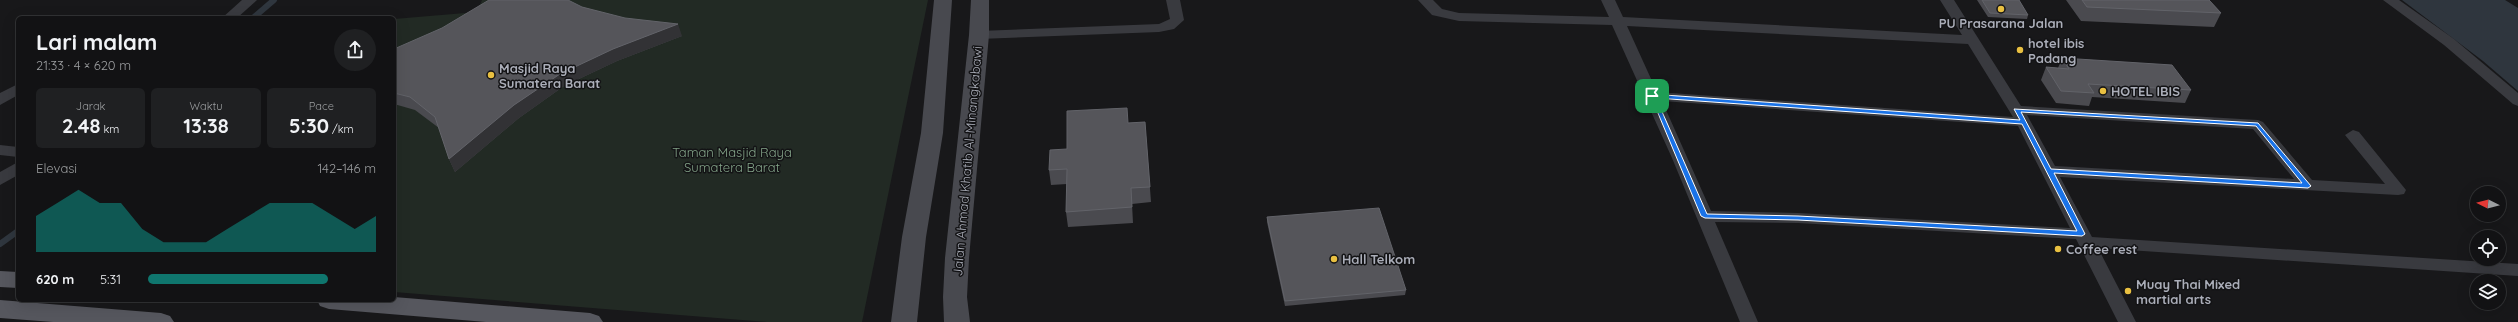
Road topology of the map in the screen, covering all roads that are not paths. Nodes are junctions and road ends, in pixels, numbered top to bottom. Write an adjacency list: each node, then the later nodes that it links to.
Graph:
1 (250, 0): 9 (street)
2 (943, 0): 35 (main road)
3 (980, 0): 11 (main road, Jalan Ahmad Khatib Al-Minangkabawi)
4 (1173, 0): 11 (street)
5 (1425, 0): 10 (street)
6 (1608, 0): 10 (street)
7 (1947, 0): 12 (street)
8 (2390, 0): 16 (street)
9 (231, 16)
10 (1619, 21): 12 (street); 14 (street)
11 (979, 35): 36 (main road, Jalan Ahmad Khatib Al-Minangkabawi)
12 (1972, 40): 17 (street)
13 (16, 89): 15 (street)
14 (1652, 96): 17 (street); 25 (street)
15 (0, 100)
16 (2518, 101)
17 (2020, 116): 22 (street); 24 (street)
18 (2353, 135): 24 (street)
19 (0, 150): 20 (street)
20 (16, 152)
21 (16, 168): 23 (street)
22 (2049, 171): 24 (street); 26 (street)
23 (0, 180)
24 (2308, 186)
25 (1705, 216): 26 (street); 37 (street)
26 (2084, 238): 27 (street); 38 (street)
27 (2518, 270)
28 (0, 279): 29 (main road)
29 (16, 280)
30 (353, 302): 34 (main road)
31 (0, 310): 32 (main road)
32 (132, 321): 33 (main road)
33 (161, 322)
34 (590, 322)
35 (904, 322)
36 (956, 322)
37 (1749, 322)
38 (2127, 322)

